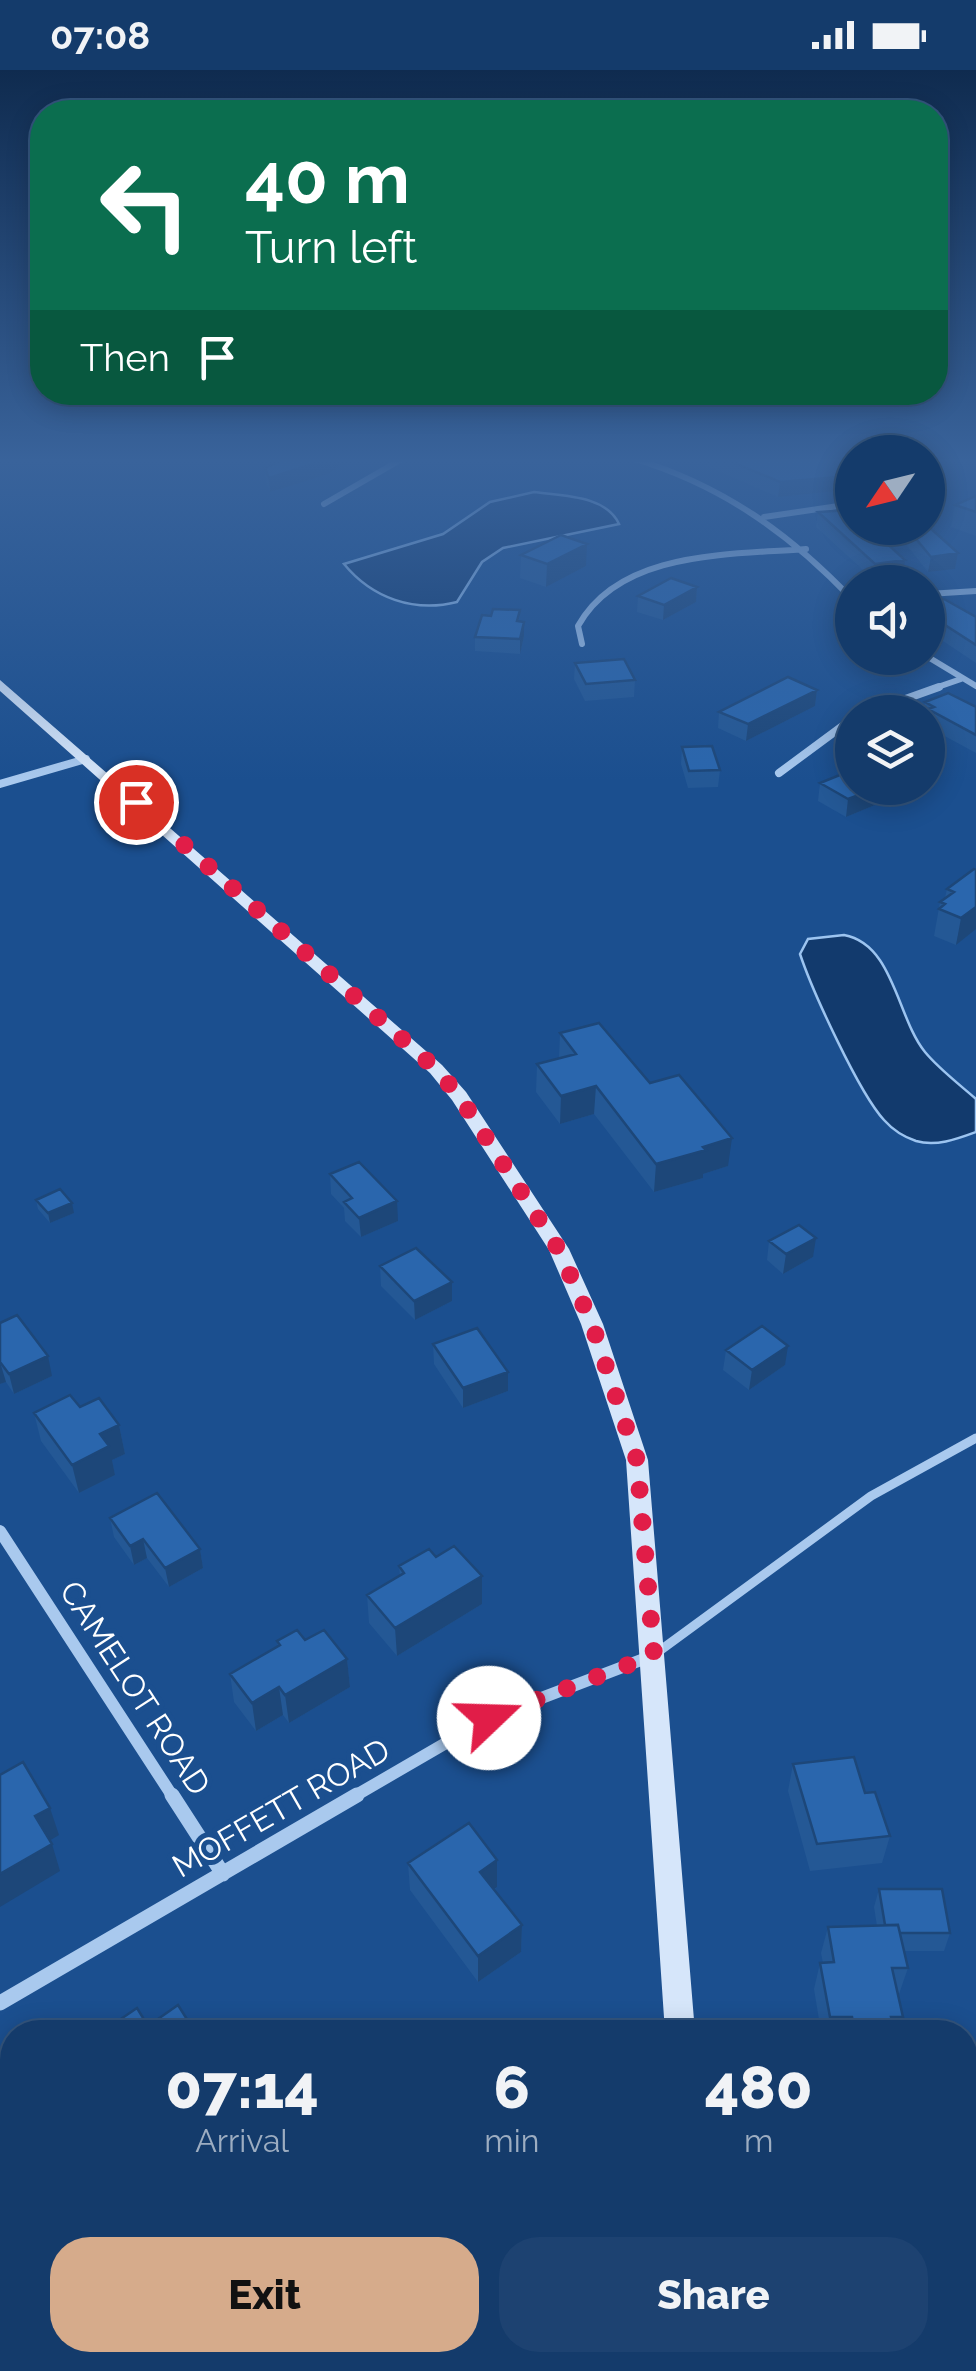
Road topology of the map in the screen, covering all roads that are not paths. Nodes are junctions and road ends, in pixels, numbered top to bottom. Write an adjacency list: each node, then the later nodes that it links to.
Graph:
1 (670, 566): 4 (street)
2 (976, 591): 3 (street)
3 (945, 593)
4 (582, 644)
5 (945, 668): 6 (street)
6 (961, 679): 8 (street); 9 (street)
7 (0, 684): 11 (main road)
8 (976, 686)
9 (917, 695)
10 (835, 732): 12 (street)
11 (86, 759): 13 (street); 16 (main road)
12 (779, 773)
13 (0, 784)
14 (976, 1438): 16 (lane)
15 (0, 1531): 17 (street, CAMELOT ROAD)
16 (654, 1655): 17 (street, MOFFETT ROAD); 19 (main road)
17 (223, 1874): 18 (street, MOFFETT ROAD)
18 (0, 2003)
19 (679, 2020)

